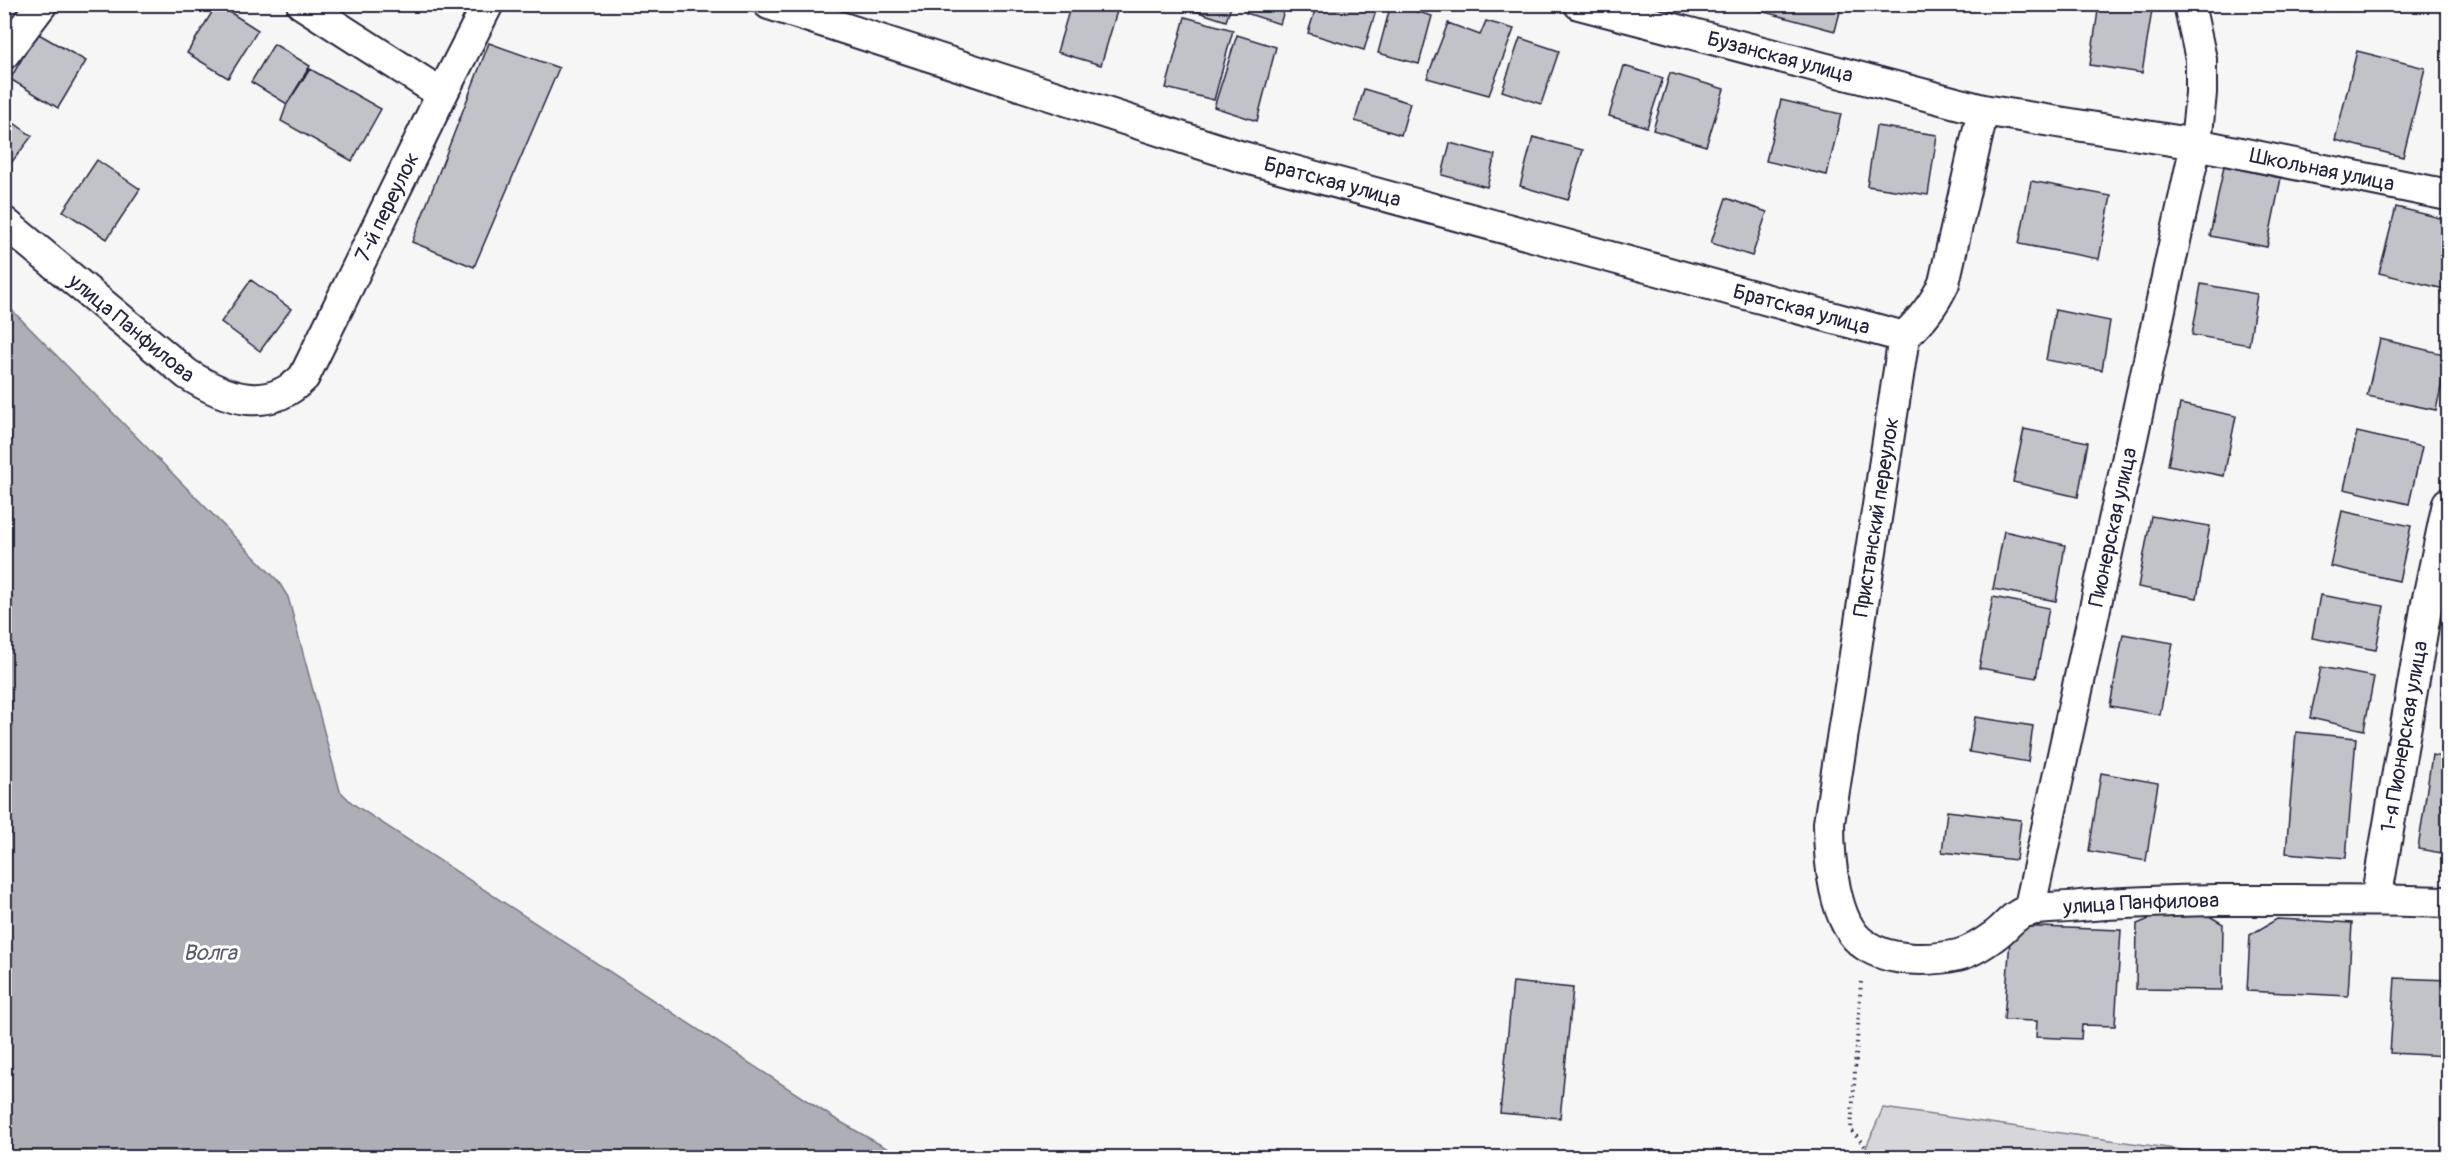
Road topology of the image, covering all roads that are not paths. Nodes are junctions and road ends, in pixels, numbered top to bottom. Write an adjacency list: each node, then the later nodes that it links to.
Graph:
1 (42, 4): 7 (street)
2 (302, 4): 8 (street)
3 (488, 4): 8 (street, 7-й переулок)
4 (769, 4): 13 (street, Братская улица)
5 (1578, 4): 9 (street, Бузанская улица)
6 (2189, 4): 10 (street)
7 (4, 54)
8 (441, 93): 14 (street, 7-й переулок)
9 (1983, 110): 10 (street, Школьная улица); 13 (street)
10 (2196, 144): 11 (street, Школьная улица); 18 (street, Пионерская улица)
11 (2448, 195)
12 (4, 222): 14 (street, улица Панфилова)
13 (1904, 337): 19 (street, Пристанский переулок)
14 (275, 397)
15 (2448, 503): 16 (street, 1-я Пионерская улица)
16 (2376, 900): 17 (street, улица Панфилова); 18 (street, улица Панфилова)
17 (2448, 902)
18 (2029, 911): 19 (street, улица Панфилова)
19 (1860, 940)

